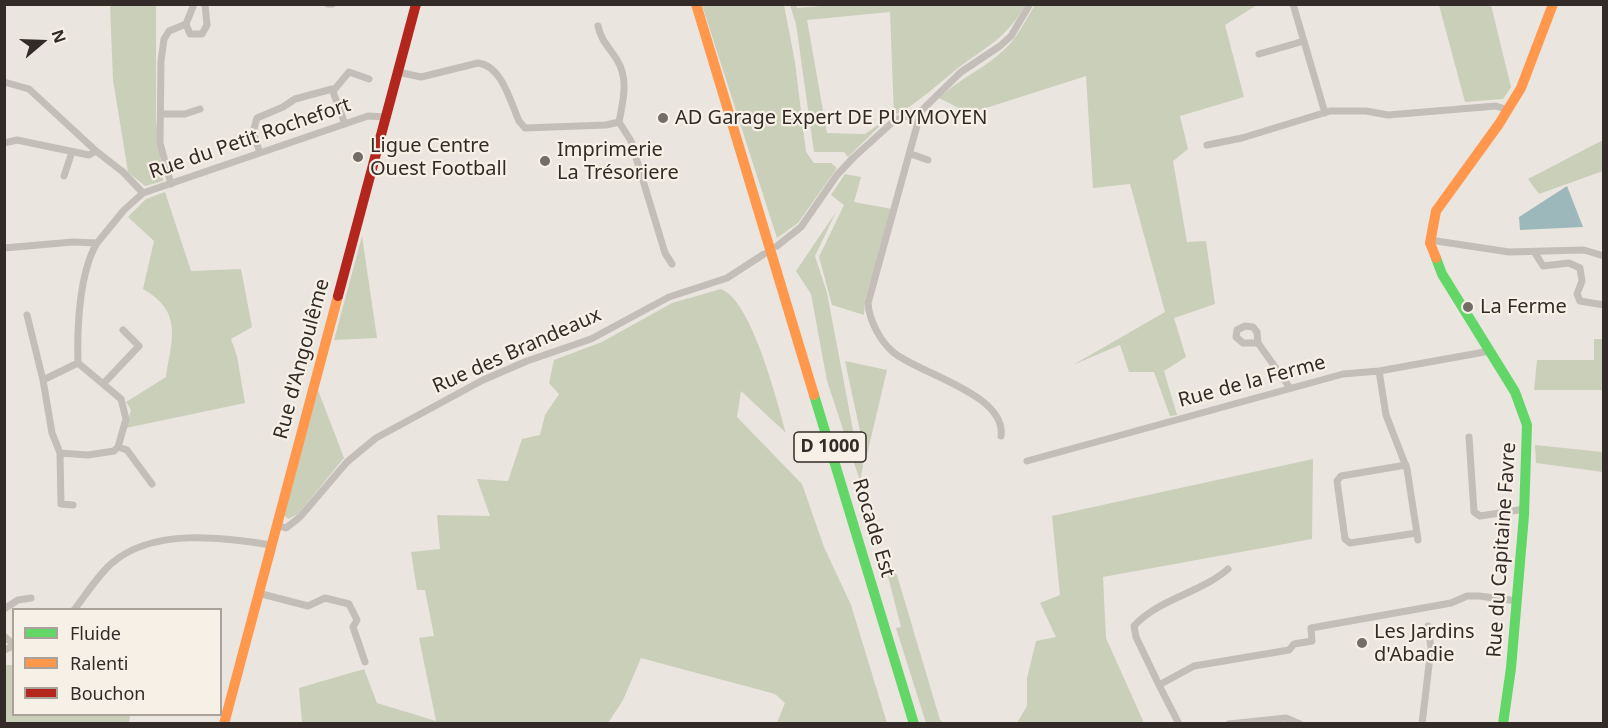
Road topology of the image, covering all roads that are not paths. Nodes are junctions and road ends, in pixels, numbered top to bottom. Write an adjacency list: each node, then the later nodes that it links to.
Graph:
1 (194, 4): 11 (street)
2 (205, 4): 11 (street)
3 (328, 4): 4 (street)
4 (332, 4)
5 (416, 4): 15 (street, Rue d'Angoulême)
6 (689, 4): 34 (street, Rocade Est / D 1000)
7 (696, 4): 34 (street, Rocade Est / D 1000)
8 (1030, 4): 21 (street)
9 (1293, 4): 13 (street)
10 (1553, 4): 20 (street)
11 (186, 24): 23 (street)
12 (598, 26): 25 (street)
13 (1304, 41): 14 (street); 22 (street)
14 (1259, 54)
15 (398, 72): 24 (street, Rue d'Angoulême); 25 (street)
16 (369, 79): 18 (street)
17 (4, 82): 29 (street)
18 (334, 90): 26 (street); 31 (street)
19 (200, 109): 23 (street)
20 (1508, 110): 22 (street); 38 (street)
21 (921, 111): 32 (street); 40 (street)
22 (1325, 113): 28 (street)
23 (161, 114): 36 (street)
24 (385, 117): 26 (street, Rue du Petit Rochefort); 65 (street, Rue d'Angoulême)
25 (619, 122): 45 (street)
26 (345, 124): 31 (street, Rue du Petit Rochefort)
27 (4, 143): 30 (street)
28 (1207, 145)
29 (96, 151): 30 (street); 37 (street)
30 (72, 152): 35 (street)
31 (260, 153): 36 (street, Rue du Petit Rochefort)
32 (911, 154): 33 (street); 56 (street)
33 (928, 160)
34 (745, 171): 78 (street, Rocade Est / D 1000)
35 (64, 176)
36 (171, 184): 37 (street, Rue du Petit Rochefort)
37 (143, 193): 39 (street, Rue du Petit Rochefort)
38 (1430, 240): 42 (street); 50 (street, Rue du Capitaine Favre)
39 (97, 243): 41 (street); 51 (street)
40 (777, 246)
41 (4, 248)
42 (1535, 253): 44 (street); 46 (street)
43 (764, 254): 65 (street, Rue des Brandeaux)
44 (1604, 256)
45 (672, 264)
46 (1604, 305)
47 (27, 315): 53 (street)
48 (123, 330): 54 (street)
49 (1258, 343): 55 (street)
50 (1490, 351): 52 (street, Rue de la Ferme); 64 (street, Rue du Capitaine Favre)
51 (78, 363): 53 (street); 54 (street)
52 (1379, 371): 55 (street, Rue de la Ferme); 61 (street)
53 (43, 380): 59 (street)
54 (104, 383): 58 (street)
55 (1290, 388): 60 (street, Rue de la Ferme)
56 (1001, 436)
57 (1469, 437): 64 (street)
58 (118, 447): 59 (street); 62 (street)
59 (60, 453): 63 (street)
60 (1027, 461)
61 (1406, 465): 61 (street)
62 (152, 484)
63 (73, 505)
64 (1525, 509): 70 (street, Rue du Capitaine Favre)
65 (276, 525): 66 (street, Rue d'Angoulême)
66 (271, 544): 68 (street, Rue d'Angoulême); 71 (street)
67 (1228, 569): 75 (street)
68 (258, 593): 74 (street); 77 (street, Rue d'Angoulême)
69 (31, 598): 72 (street)
70 (1517, 601): 75 (street); 83 (street, Rue du Capitaine Favre)
71 (75, 608)
72 (4, 609)
73 (1428, 626): 82 (street)
74 (365, 662)
75 (1159, 685): 79 (street)
76 (1253, 722): 80 (street); 81 (street)
77 (224, 723)
78 (914, 723)
79 (1179, 723)
80 (1229, 723)
81 (1300, 723)
82 (1422, 723)
83 (1503, 723)

